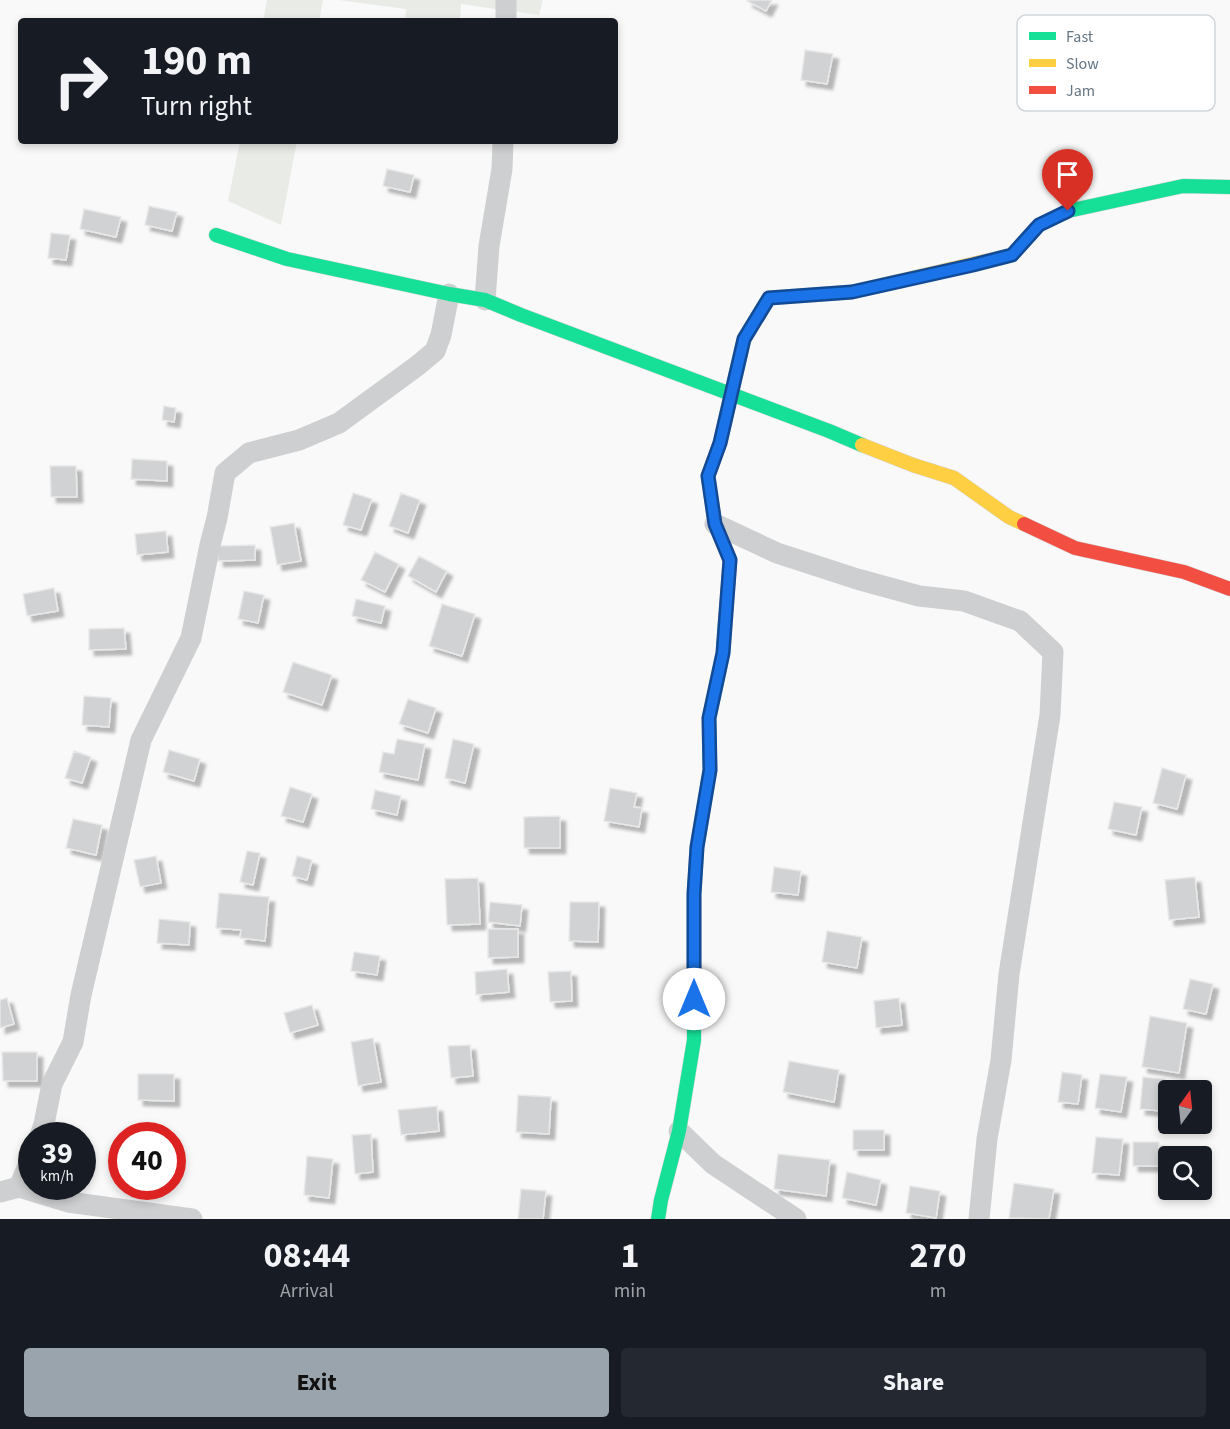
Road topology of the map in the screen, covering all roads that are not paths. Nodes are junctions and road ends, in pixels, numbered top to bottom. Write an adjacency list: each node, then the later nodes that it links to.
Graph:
1 (506, 0): 2 (street)
2 (506, 18)
3 (503, 144): 7 (street)
4 (1230, 187): 8 (street)
5 (216, 235): 6 (street)
6 (448, 294): 7 (street); 11 (street)
7 (485, 300): 8 (street)
8 (732, 394): 9 (street); 10 (street)
9 (715, 524): 12 (street); 18 (street)
10 (1230, 589)
11 (44, 1122)
12 (679, 1131): 16 (street); 17 (street)
13 (18, 1177): 14 (street)
14 (9, 1190): 15 (street)
15 (192, 1219)
16 (658, 1219)
17 (796, 1219)
18 (979, 1219)

